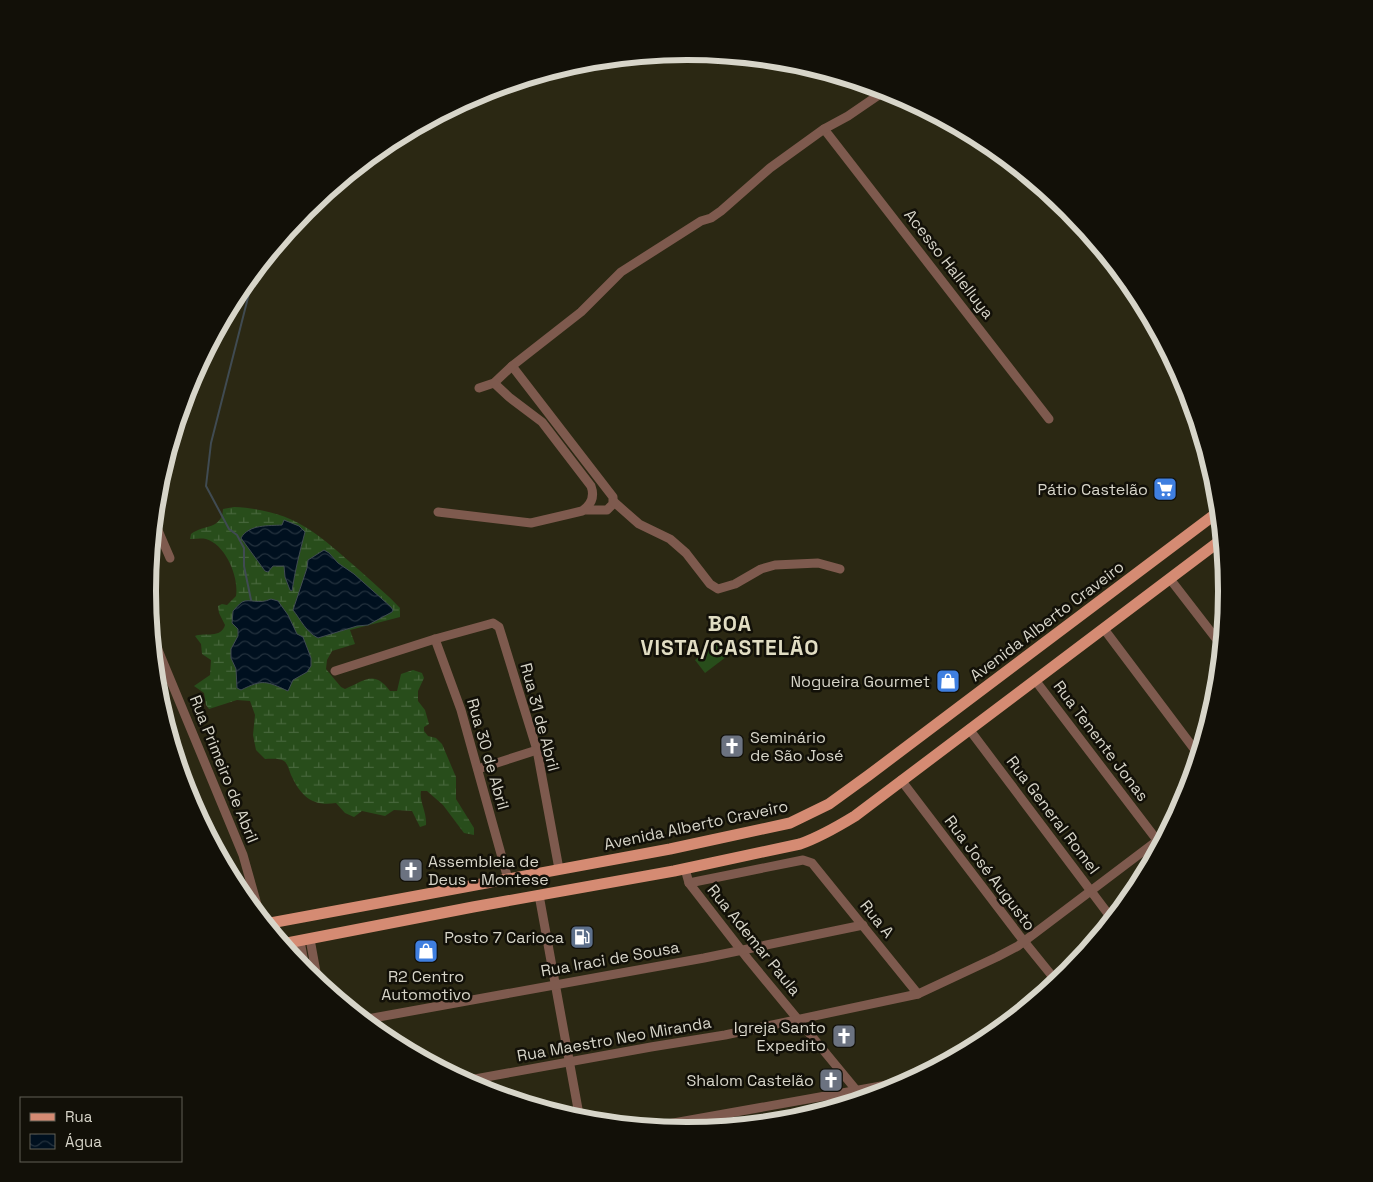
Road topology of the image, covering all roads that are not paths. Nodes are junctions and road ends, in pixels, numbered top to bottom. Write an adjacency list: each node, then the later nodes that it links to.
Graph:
1 (878, 96): 2 (street)
2 (824, 129): 3 (street); 6 (street, Acesso Hallelluya)
3 (512, 366): 4 (street); 7 (street)
4 (494, 383): 5 (street); 8 (street)
5 (479, 388)
6 (1049, 419)
7 (614, 502): 8 (street); 14 (street)
8 (584, 510): 9 (street)
9 (438, 512)
10 (1212, 516): 28 (main road, Avenida Alberto Craveiro)
11 (159, 533): 13 (street)
12 (1215, 544): 15 (main road)
13 (170, 558)
14 (840, 569)
15 (1170, 578): 16 (main road); 17 (street)
16 (1104, 629): 21 (main road); 23 (street)
17 (1215, 637)
18 (435, 639): 20 (street); 24 (street, Rua 31 de Abril); 25 (street, Rua 30 de Abril)
19 (159, 653): 36 (street, Rua Primeiro de Abril)
20 (335, 671)
21 (1035, 680): 22 (main road); 27 (street, Rua Tenente Jonas)
22 (969, 729): 26 (main road); 34 (street, Rua General Romel)
23 (1193, 748)
24 (537, 750): 25 (street); 30 (street, Rua 31 de Abril)
25 (478, 769): 32 (street, Rua 30 de Abril)
26 (901, 780): 31 (main road); 41 (street, Rua José Augusto)
27 (1156, 838)
28 (681, 847): 30 (main road, Avenida Alberto Craveiro); 31 (main road)
29 (1151, 848): 34 (street, Rua Maestro Neo Miranda)
30 (559, 869): 32 (main road, Avenida Alberto Craveiro)
31 (685, 869): 33 (street, Rua Ademar Paula); 35 (main road)
32 (508, 879): 38 (main road, Avenida Alberto Craveiro)
33 (689, 883): 39 (street, Rua A); 43 (street, Rua Ademar Paula)
34 (1090, 891): 37 (street, Rua General Romel); 41 (street, Rua Maestro Neo Miranda)
35 (539, 895): 40 (main road); 47 (street)
36 (255, 900)
37 (1108, 914)
38 (272, 923)
39 (863, 925): 43 (street, Rua Iraci de Sousa); 48 (street, Rua A)
40 (305, 940): 42 (main road); 44 (street); 45 (street)
41 (1024, 942): 46 (street, Rua José Augusto); 48 (street, Rua Maestro Neo Miranda)
42 (289, 943)
43 (742, 950): 47 (street, Rua Iraci de Sousa); 50 (street, Rua Ademar Paula)
44 (306, 960)
45 (314, 969)
46 (1052, 976)
47 (554, 985): 49 (street, Rua Iraci de Sousa); 51 (street)
48 (918, 994): 50 (street, Rua Maestro Neo Miranda)
49 (371, 1018)
50 (799, 1020): 51 (street, Rua Maestro Neo Miranda); 53 (street, Rua Ademar Paula)
51 (570, 1061): 52 (street, Rua Maestro Neo Miranda); 55 (street)
52 (476, 1079)
53 (857, 1094)
54 (849, 1096): 56 (street)
55 (578, 1111)
56 (684, 1122)

